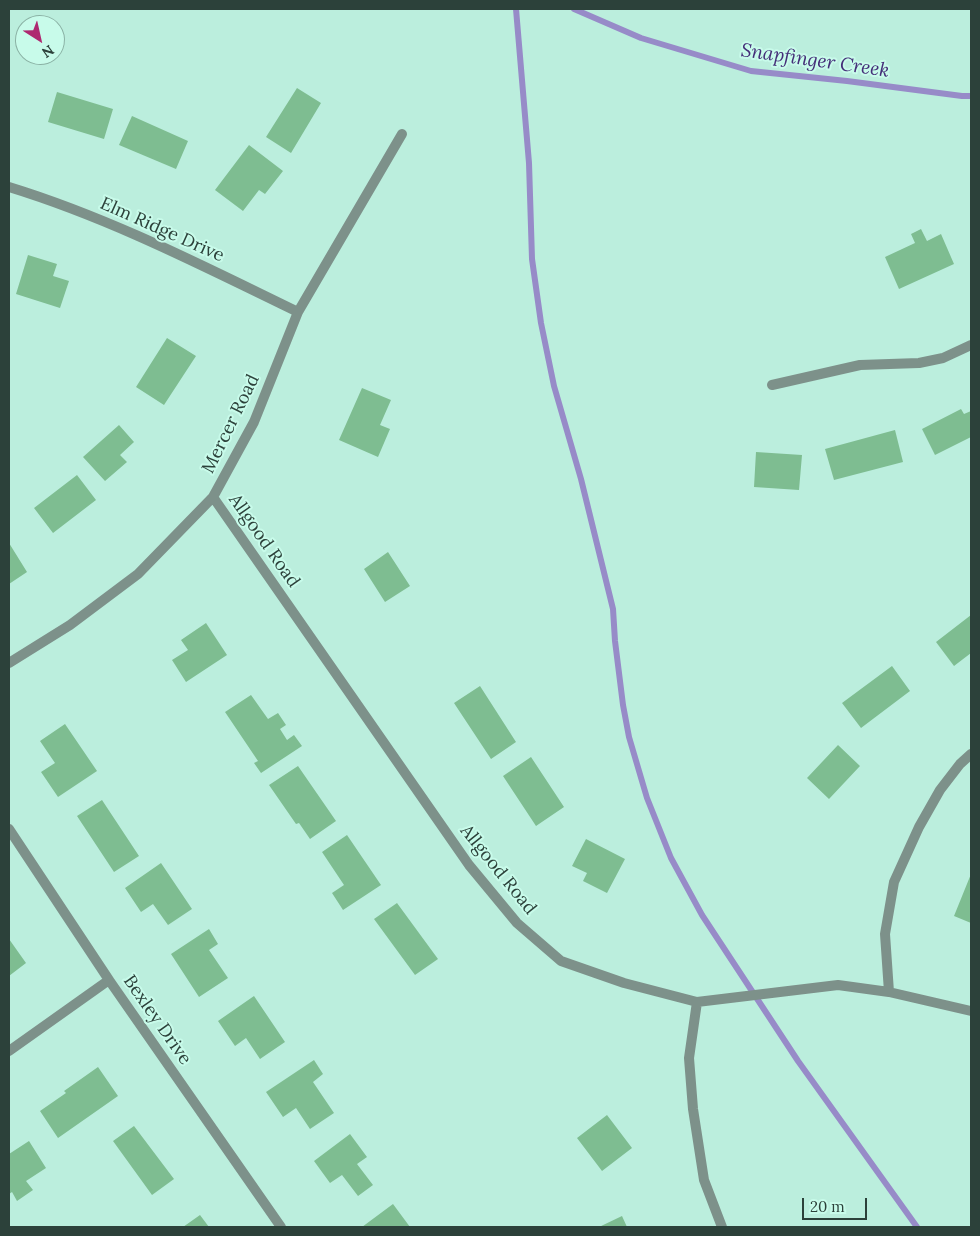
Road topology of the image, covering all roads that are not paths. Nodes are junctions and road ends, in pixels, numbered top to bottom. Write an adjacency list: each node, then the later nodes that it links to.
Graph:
1 (402, 134): 3 (street, Mercer Road)
2 (9, 187): 3 (street, Elm Ridge Drive)
3 (298, 312): 6 (street, Mercer Road)
4 (971, 345): 5 (street)
5 (772, 385)
6 (213, 497): 7 (street, Mercer Road); 12 (street, Allgood Road)
7 (9, 663)
8 (971, 754): 11 (street)
9 (9, 829): 10 (street, Bexley Drive)
10 (109, 980): 14 (street); 15 (street, Bexley Drive)
11 (889, 992): 12 (street, Allgood Road); 13 (street, Allgood Road)
12 (697, 1002): 16 (street)
13 (971, 1011)
14 (9, 1051)
15 (281, 1227)
16 (722, 1227)

